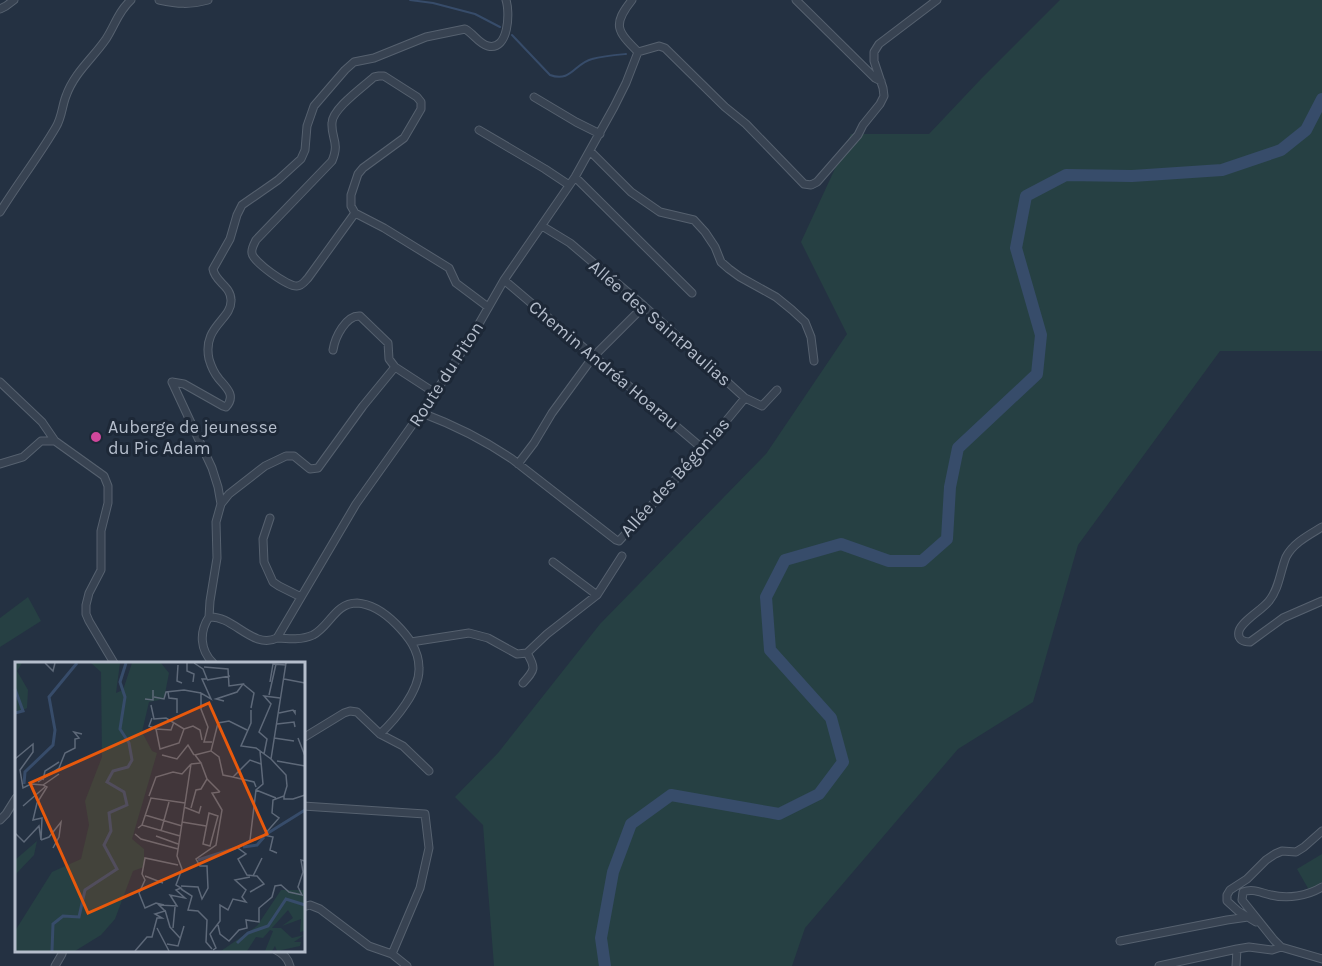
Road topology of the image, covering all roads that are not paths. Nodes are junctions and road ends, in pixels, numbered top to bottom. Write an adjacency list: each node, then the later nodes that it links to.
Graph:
1 (14, 0): 9 (street)
2 (131, 0): 18 (street)
3 (159, 0): 4 (street)
4 (208, 0)
5 (506, 0): 38 (street)
6 (632, 0): 10 (street)
7 (796, 0): 11 (street)
8 (937, 0): 11 (street)
9 (0, 9)
10 (638, 52): 11 (street); 14 (street, Route du Piton)
11 (881, 81)
12 (534, 97): 14 (street)
13 (479, 130): 17 (street)
14 (600, 134): 15 (street, Route du Piton)
15 (591, 152): 16 (street, Route du Piton); 27 (street)
16 (575, 177): 17 (street, Route du Piton); 22 (street)
17 (569, 185): 20 (street, Route du Piton)
18 (0, 212)
19 (355, 213): 19 (street); 24 (street)
20 (542, 226): 21 (street, Route du Piton); 23 (street, Allée des SaintPaulias)
21 (504, 280): 24 (street, Route du Piton); 26 (street, Chemin Andréa Hoarau)
22 (692, 293)
23 (644, 306): 26 (street); 32 (street, Allée des SaintPaulias)
24 (488, 307): 31 (street, Route du Piton)
25 (333, 350): 28 (street)
26 (593, 357): 35 (street, Chemin Andréa Hoarau); 37 (street)
27 (814, 361)
28 (395, 367): 31 (street); 38 (street)
29 (0, 382): 34 (street)
30 (777, 390): 32 (street, Allée des SaintPaulias)
31 (435, 393): 33 (street, Route du Piton)
32 (745, 398): 35 (street, Allée des Bégonias)
33 (422, 413): 37 (street, Allée des Bégonias); 44 (street, Route du Piton)
34 (55, 441): 36 (street); 50 (street)
35 (703, 449): 37 (street, Allée des Bégonias)
36 (0, 464)
37 (518, 464)
38 (221, 504): 46 (street)
39 (270, 518): 44 (street)
40 (1322, 527): 45 (street)
41 (622, 556): 43 (street)
42 (553, 562): 43 (street)
43 (597, 594): 49 (street)
44 (301, 597): 47 (street, Route du Piton)
45 (1322, 601)
46 (209, 617): 47 (street); 51 (street)
47 (277, 638): 48 (street)
48 (411, 642): 49 (street); 53 (street)
49 (527, 653): 52 (street)
50 (113, 662)
51 (212, 662)
52 (523, 683)
53 (381, 734): 54 (street); 55 (street)
54 (304, 737)
55 (429, 771)
56 (15, 800): 58 (street)
57 (304, 806): 69 (street)
58 (0, 820)
59 (1322, 831): 62 (street)
60 (1322, 887): 63 (street)
61 (304, 907): 69 (street)
62 (1248, 917): 63 (street); 64 (street)
63 (1261, 924): 65 (street)
64 (1120, 941)
65 (1281, 946): 66 (street); 70 (street)
66 (1237, 949): 74 (street); 75 (street)
67 (63, 951): 71 (street)
68 (278, 951): 72 (street)
69 (392, 954): 73 (street)
70 (1322, 959)
71 (55, 966)
72 (290, 966)
73 (407, 966)
74 (1159, 966)
75 (1236, 966)

